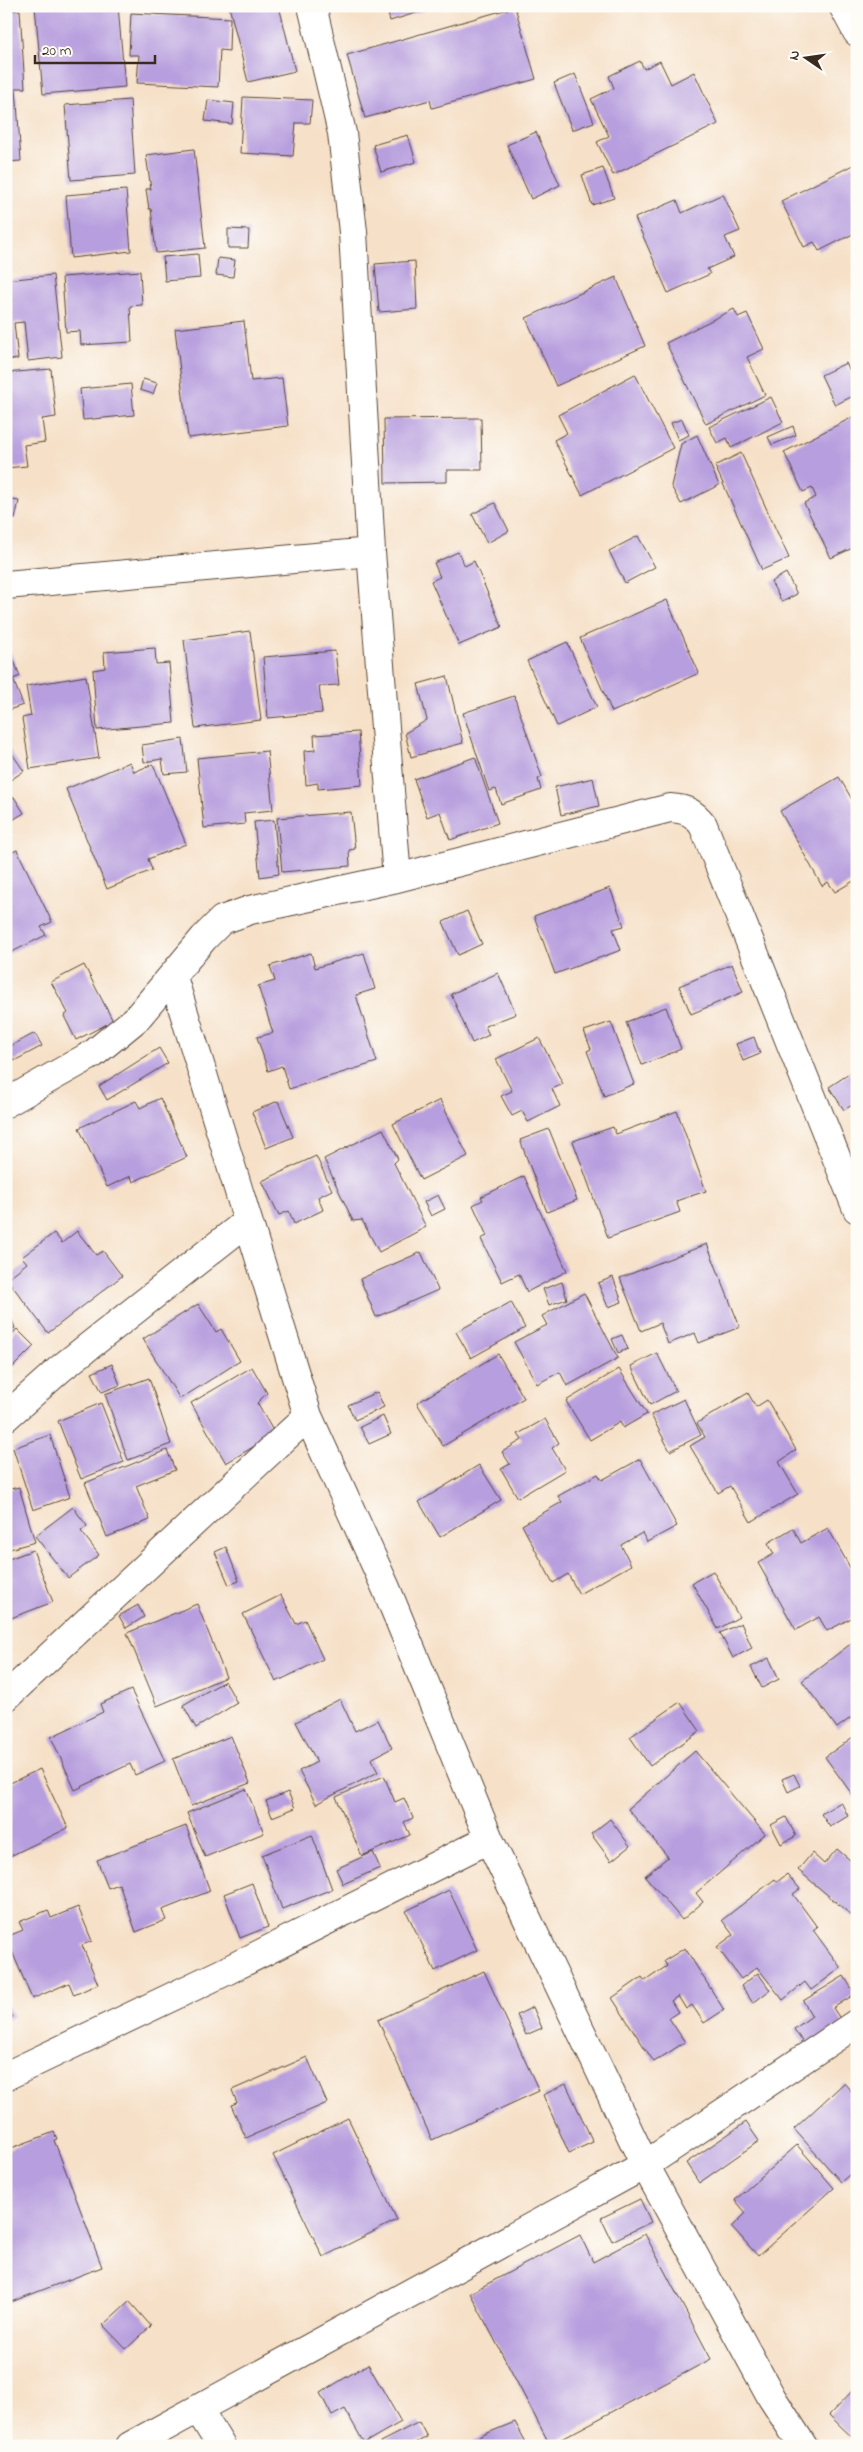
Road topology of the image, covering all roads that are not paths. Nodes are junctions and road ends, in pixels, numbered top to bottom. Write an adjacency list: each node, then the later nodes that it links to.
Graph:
1 (312, 6): 4 (street)
2 (843, 6): 3 (street)
3 (857, 32)
4 (371, 552): 5 (street); 6 (street)
5 (6, 585)
6 (397, 878): 7 (street); 9 (street)
7 (173, 977): 8 (street); 10 (street)
8 (6, 1103)
9 (857, 1209)
10 (248, 1221): 11 (street); 12 (street)
11 (308, 1416): 13 (street); 14 (street)
12 (6, 1417)
13 (6, 1697)
14 (489, 1839): 16 (street); 17 (street)
15 (857, 2023): 17 (street)
16 (6, 2076)
17 (645, 2165): 18 (street); 21 (street)
18 (199, 2410): 19 (street); 20 (street)
19 (130, 2446)
20 (221, 2446)
21 (803, 2446)

